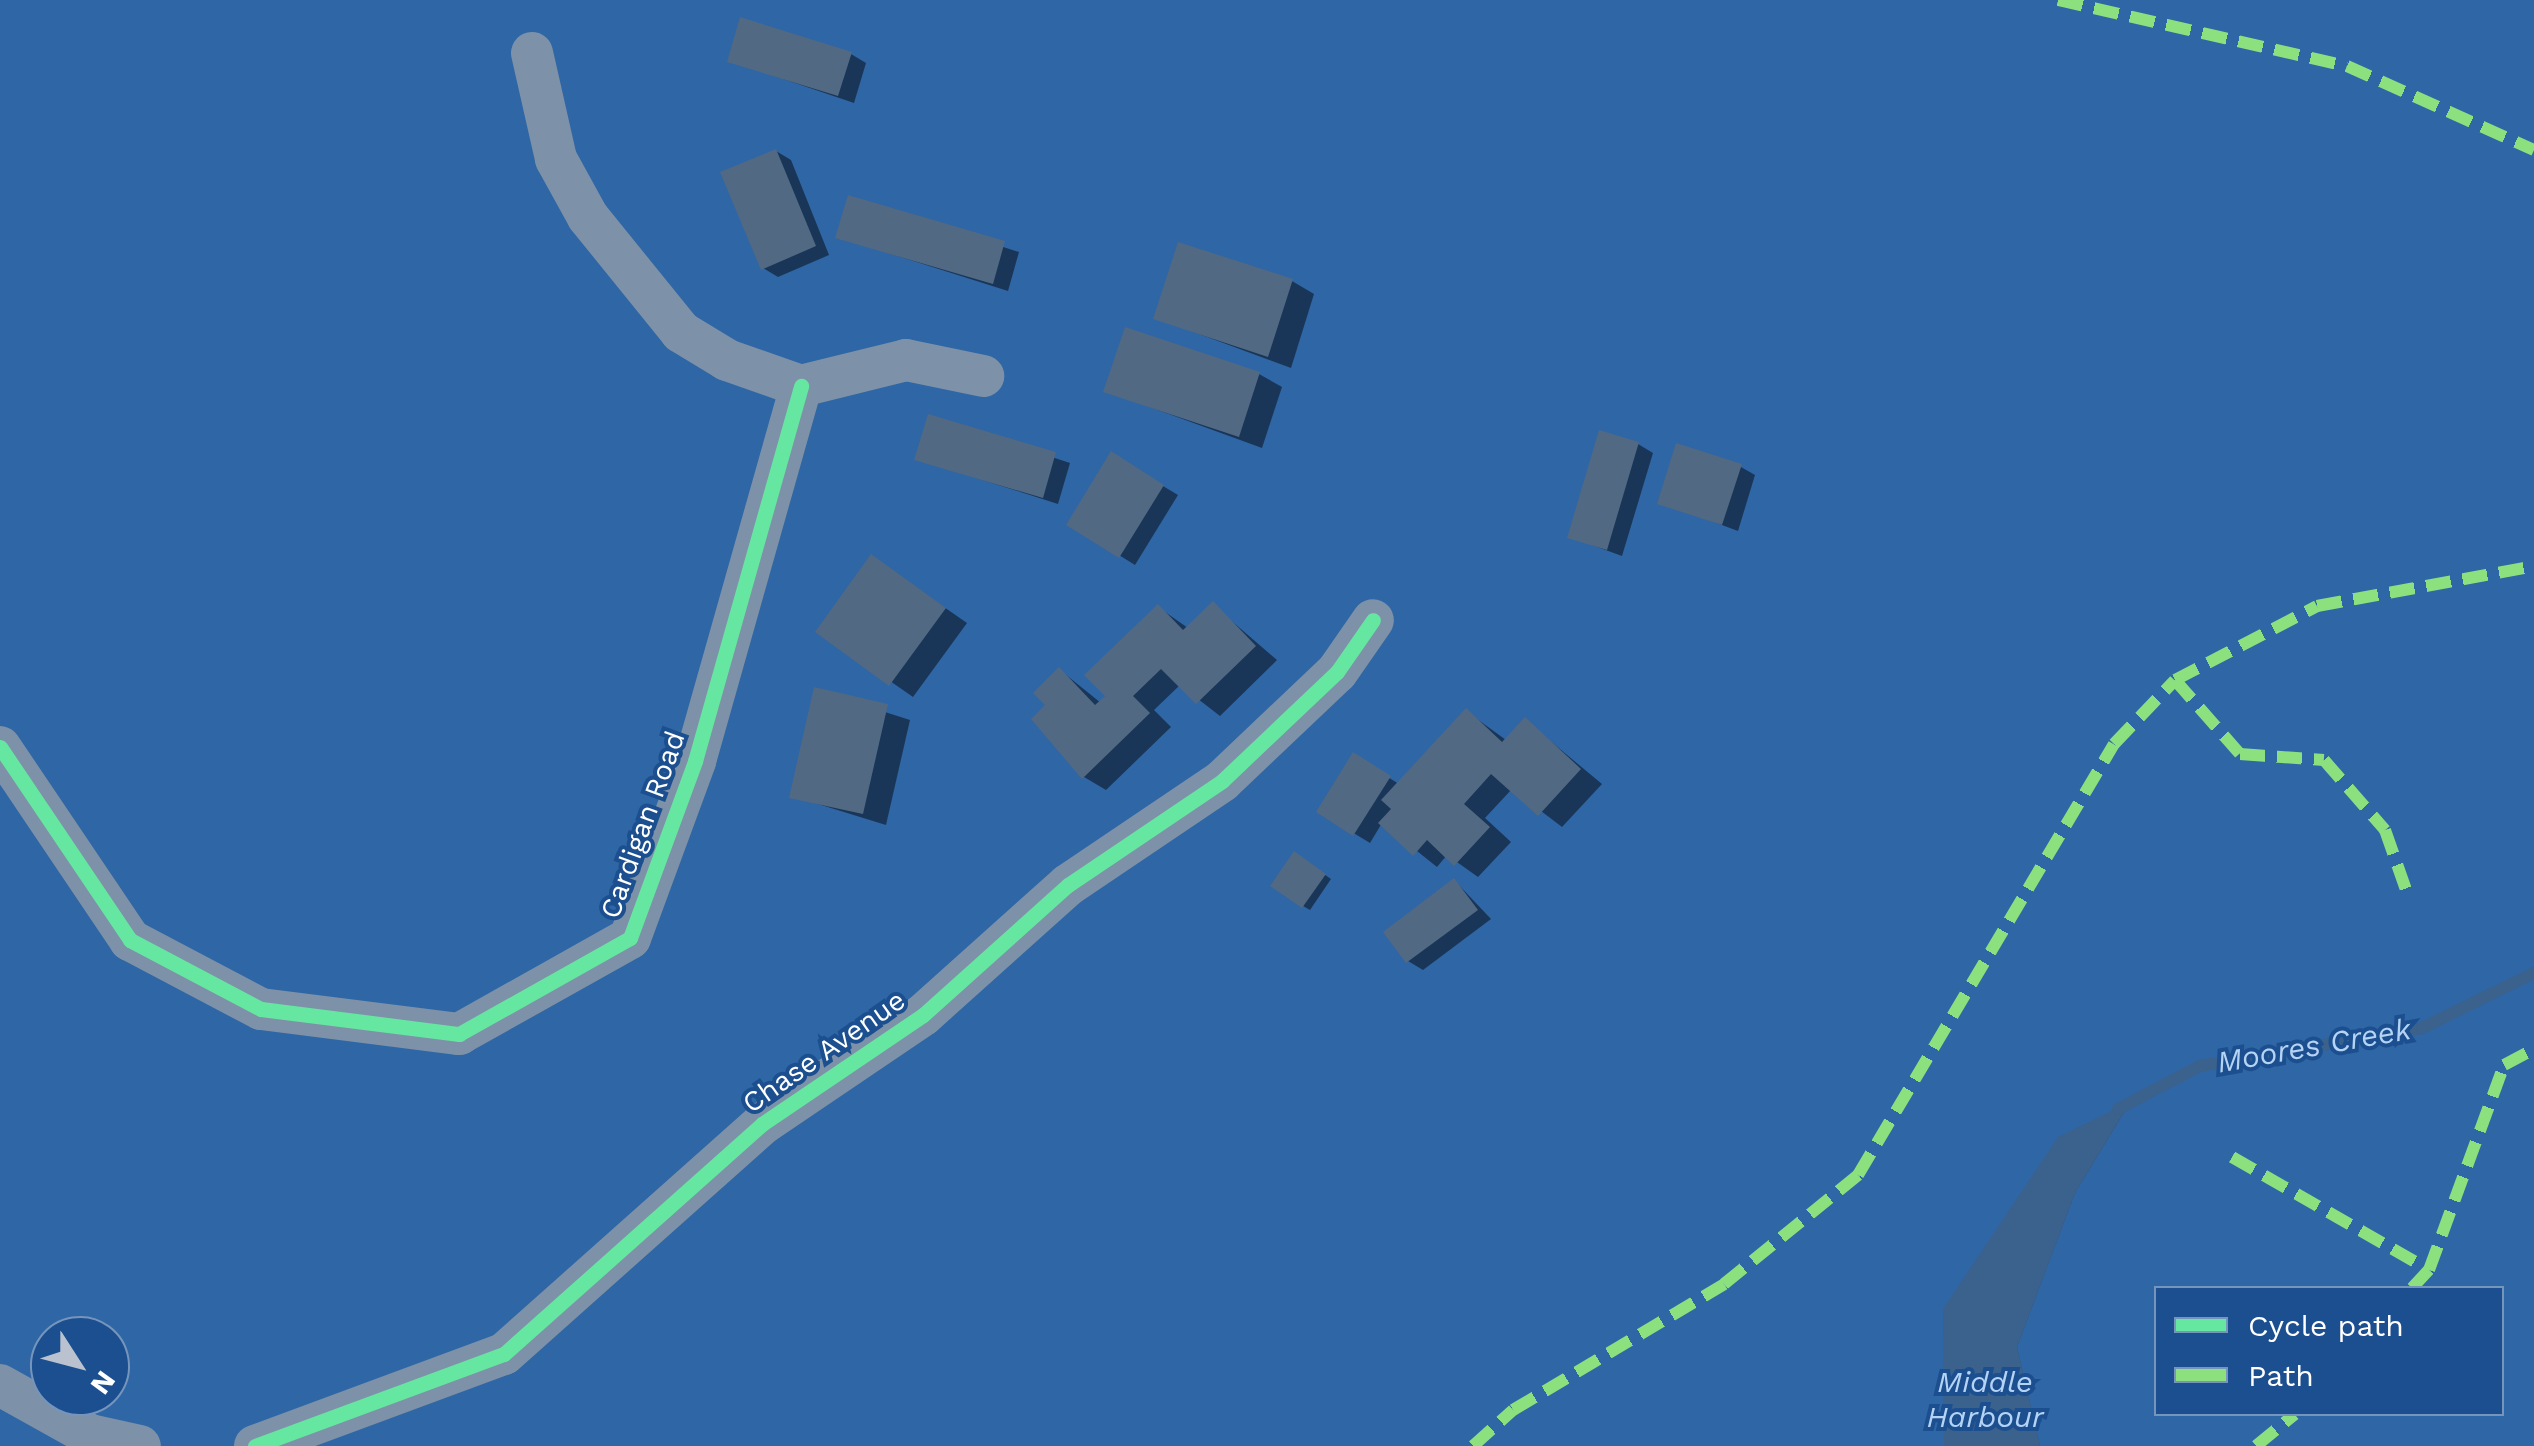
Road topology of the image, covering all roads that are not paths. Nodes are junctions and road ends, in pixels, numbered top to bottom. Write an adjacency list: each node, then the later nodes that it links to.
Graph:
1 (532, 53): 3 (street)
2 (983, 376): 3 (street)
3 (801, 386): 5 (street, Cardigan Road)
4 (1373, 620): 8 (street, Chase Avenue)
5 (0, 747)
6 (0, 1385): 7 (street)
7 (140, 1446)
8 (255, 1446)

